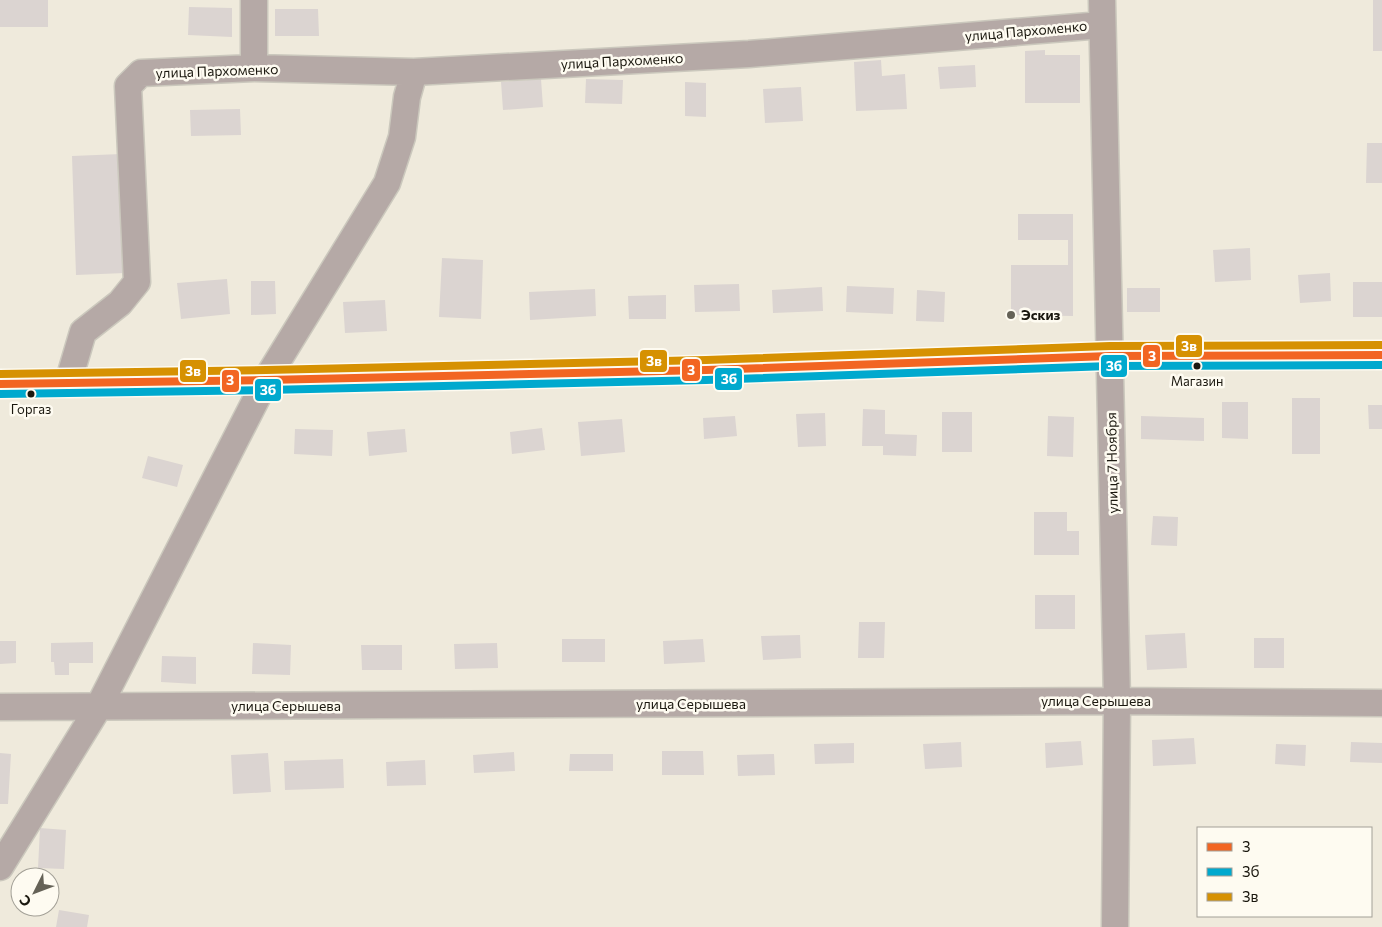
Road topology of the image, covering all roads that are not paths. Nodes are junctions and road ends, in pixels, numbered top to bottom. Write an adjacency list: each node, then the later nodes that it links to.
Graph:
1 (254, 0): 3 (street)
2 (1102, 13): 4 (street, улица Пархоменко); 6 (street, улица 7 Ноября)
3 (254, 68): 4 (street, улица Пархоменко); 8 (street, улица Пархоменко)
4 (414, 72): 7 (street)
5 (1382, 354): 6 (main road)
6 (1110, 356): 7 (main road); 10 (street, улица 7 Ноября)
7 (266, 380): 8 (main road); 13 (street)
8 (68, 383): 9 (main road)
9 (0, 384)
10 (1117, 701): 11 (street, улица Серышева); 13 (street, улица Серышева); 15 (street, улица 7 Ноября)
11 (1382, 704)
12 (0, 707): 13 (street, улица Серышева)
13 (98, 708): 14 (street)
14 (0, 867)
15 (1115, 927)

